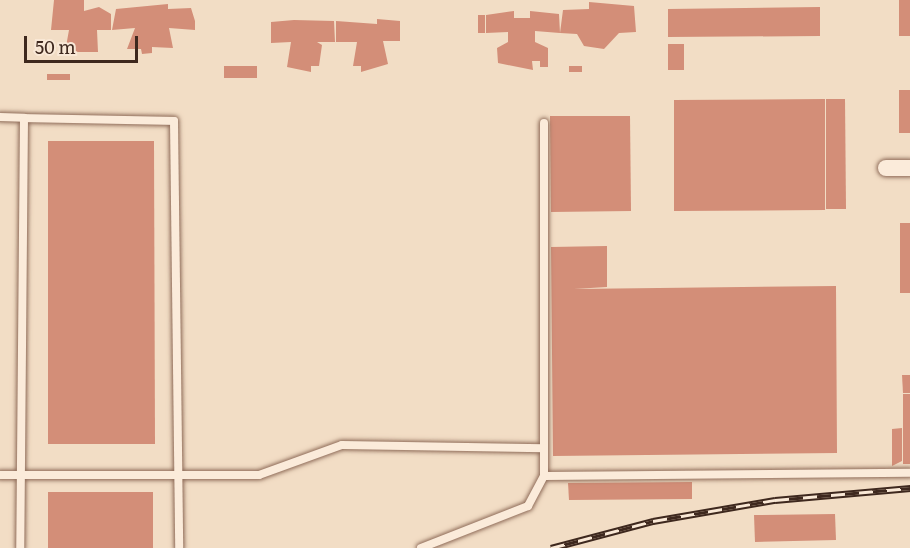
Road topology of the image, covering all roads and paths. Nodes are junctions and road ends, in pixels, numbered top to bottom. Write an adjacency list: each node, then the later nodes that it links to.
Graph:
1 (0, 117): 2 (lane)
2 (24, 118): 9 (lane); 10 (lane)
3 (544, 123): 6 (lane)
4 (886, 168): 5 (street)
5 (910, 168)
6 (544, 448): 10 (lane); 11 (lane)
7 (910, 473): 11 (lane)
8 (0, 475): 9 (lane)
9 (21, 475): 10 (lane); 12 (lane)
10 (181, 476): 13 (lane)
11 (544, 476): 14 (lane)
12 (20, 548)
13 (180, 548)
14 (421, 548)

